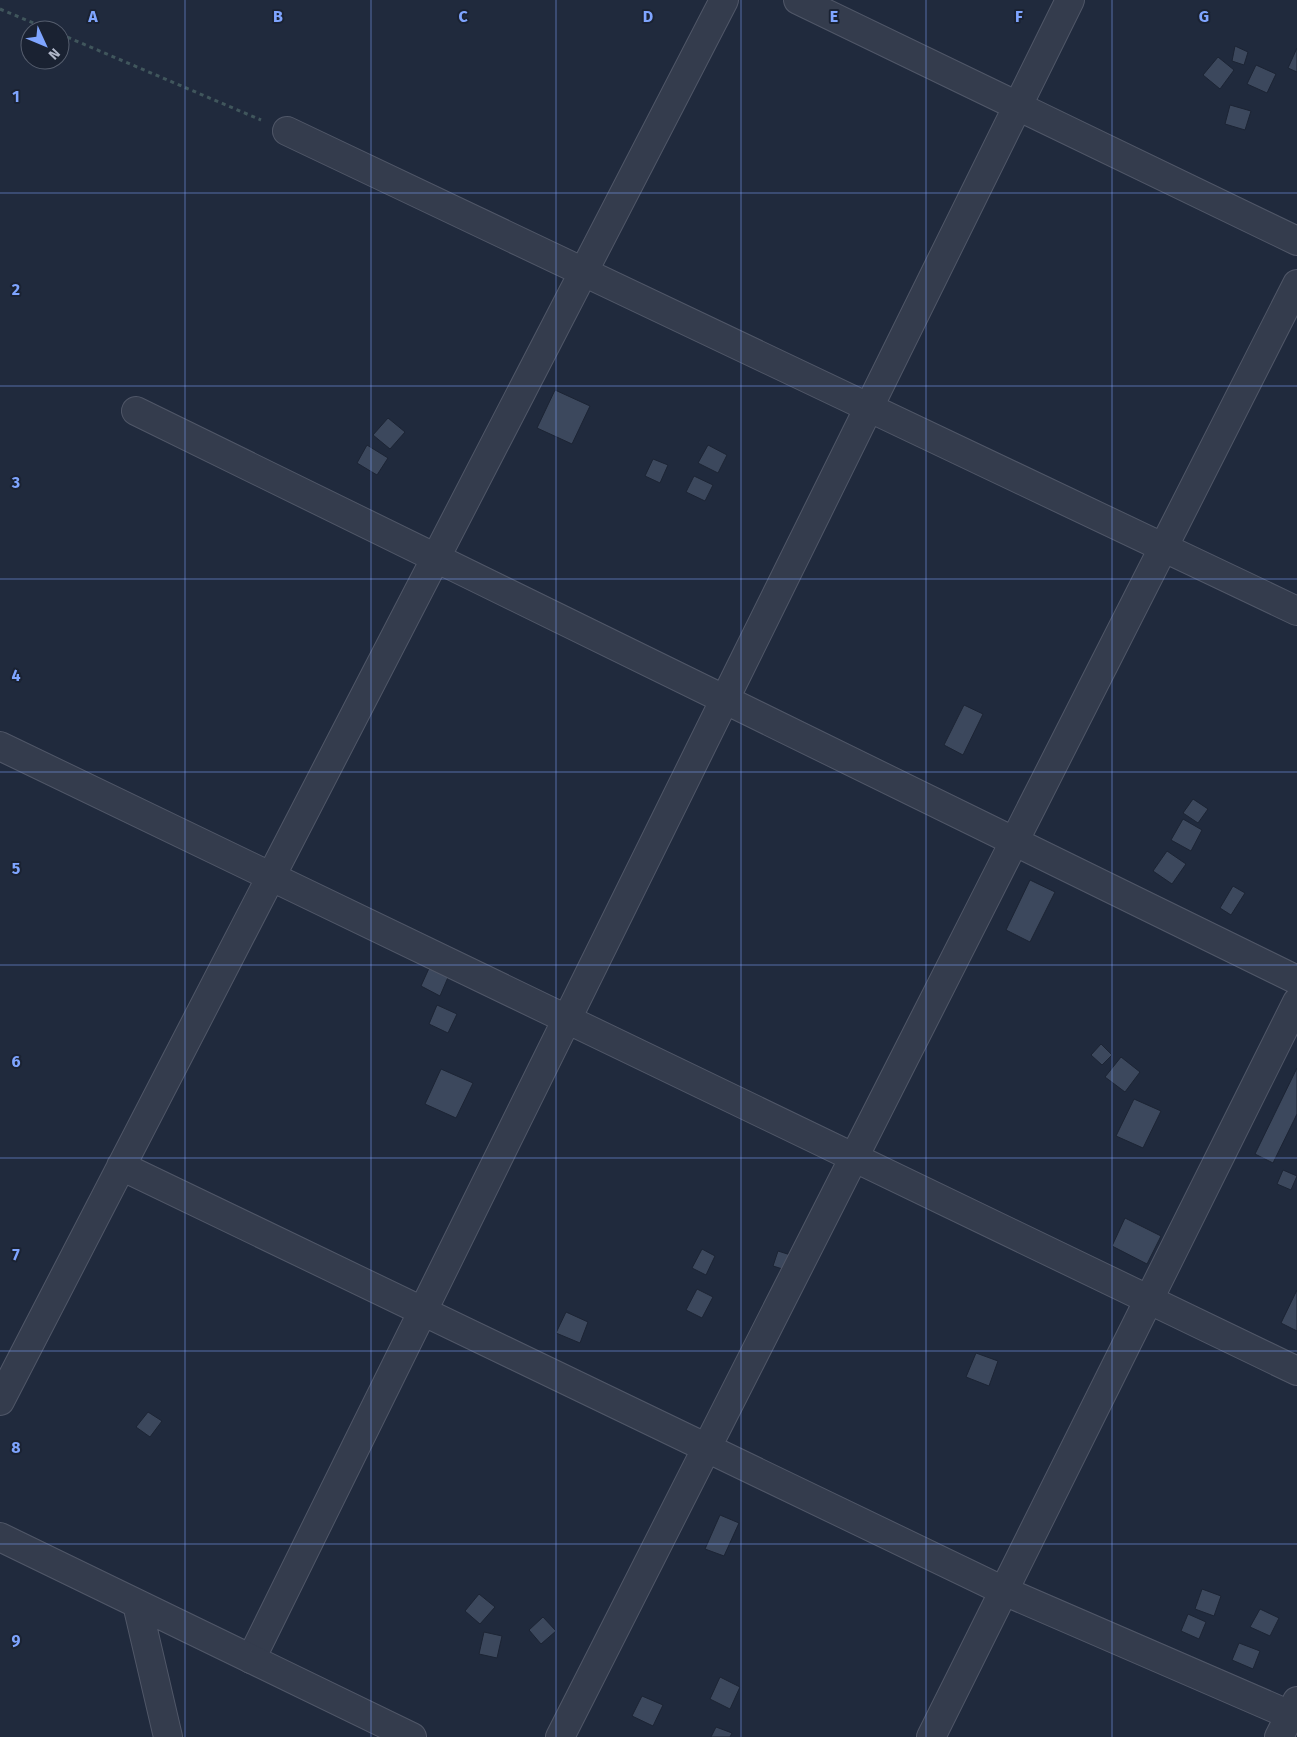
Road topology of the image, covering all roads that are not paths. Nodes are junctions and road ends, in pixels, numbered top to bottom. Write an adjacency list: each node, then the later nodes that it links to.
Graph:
1 (724, 0): 7 (street)
2 (798, 0): 4 (street)
3 (1070, 0): 4 (street)
4 (1018, 106): 6 (street); 9 (street)
5 (287, 131): 7 (street)
6 (1297, 241)
7 (584, 271): 9 (street); 12 (street)
8 (1297, 284): 11 (street)
9 (869, 407): 11 (street); 14 (street)
10 (136, 411): 12 (street)
11 (1163, 547): 13 (street); 16 (street)
12 (436, 558): 14 (street); 17 (street)
13 (1297, 611)
14 (724, 699): 16 (street); 20 (street)
15 (0, 746): 17 (street)
16 (1014, 842): 18 (street); 21 (street)
17 (271, 876): 20 (street); 22 (street)
18 (1297, 980)
19 (1297, 1002): 23 (street)
20 (567, 1018): 21 (street); 24 (street)
21 (854, 1157): 23 (street); 27 (street)
22 (121, 1166): 24 (street); 26 (street)
23 (1149, 1300): 25 (street); 29 (street)
24 (422, 1311): 27 (street); 31 (street)
25 (1297, 1371)
26 (0, 1401)
27 (706, 1448): 29 (street); 35 (street)
28 (0, 1537): 30 (street)
29 (1004, 1591): 32 (street); 36 (street)
30 (137, 1604): 31 (street); 33 (street)
31 (250, 1659): 34 (street)
32 (1291, 1718)
33 (168, 1737)
34 (412, 1737)
35 (560, 1737)
36 (931, 1737)

